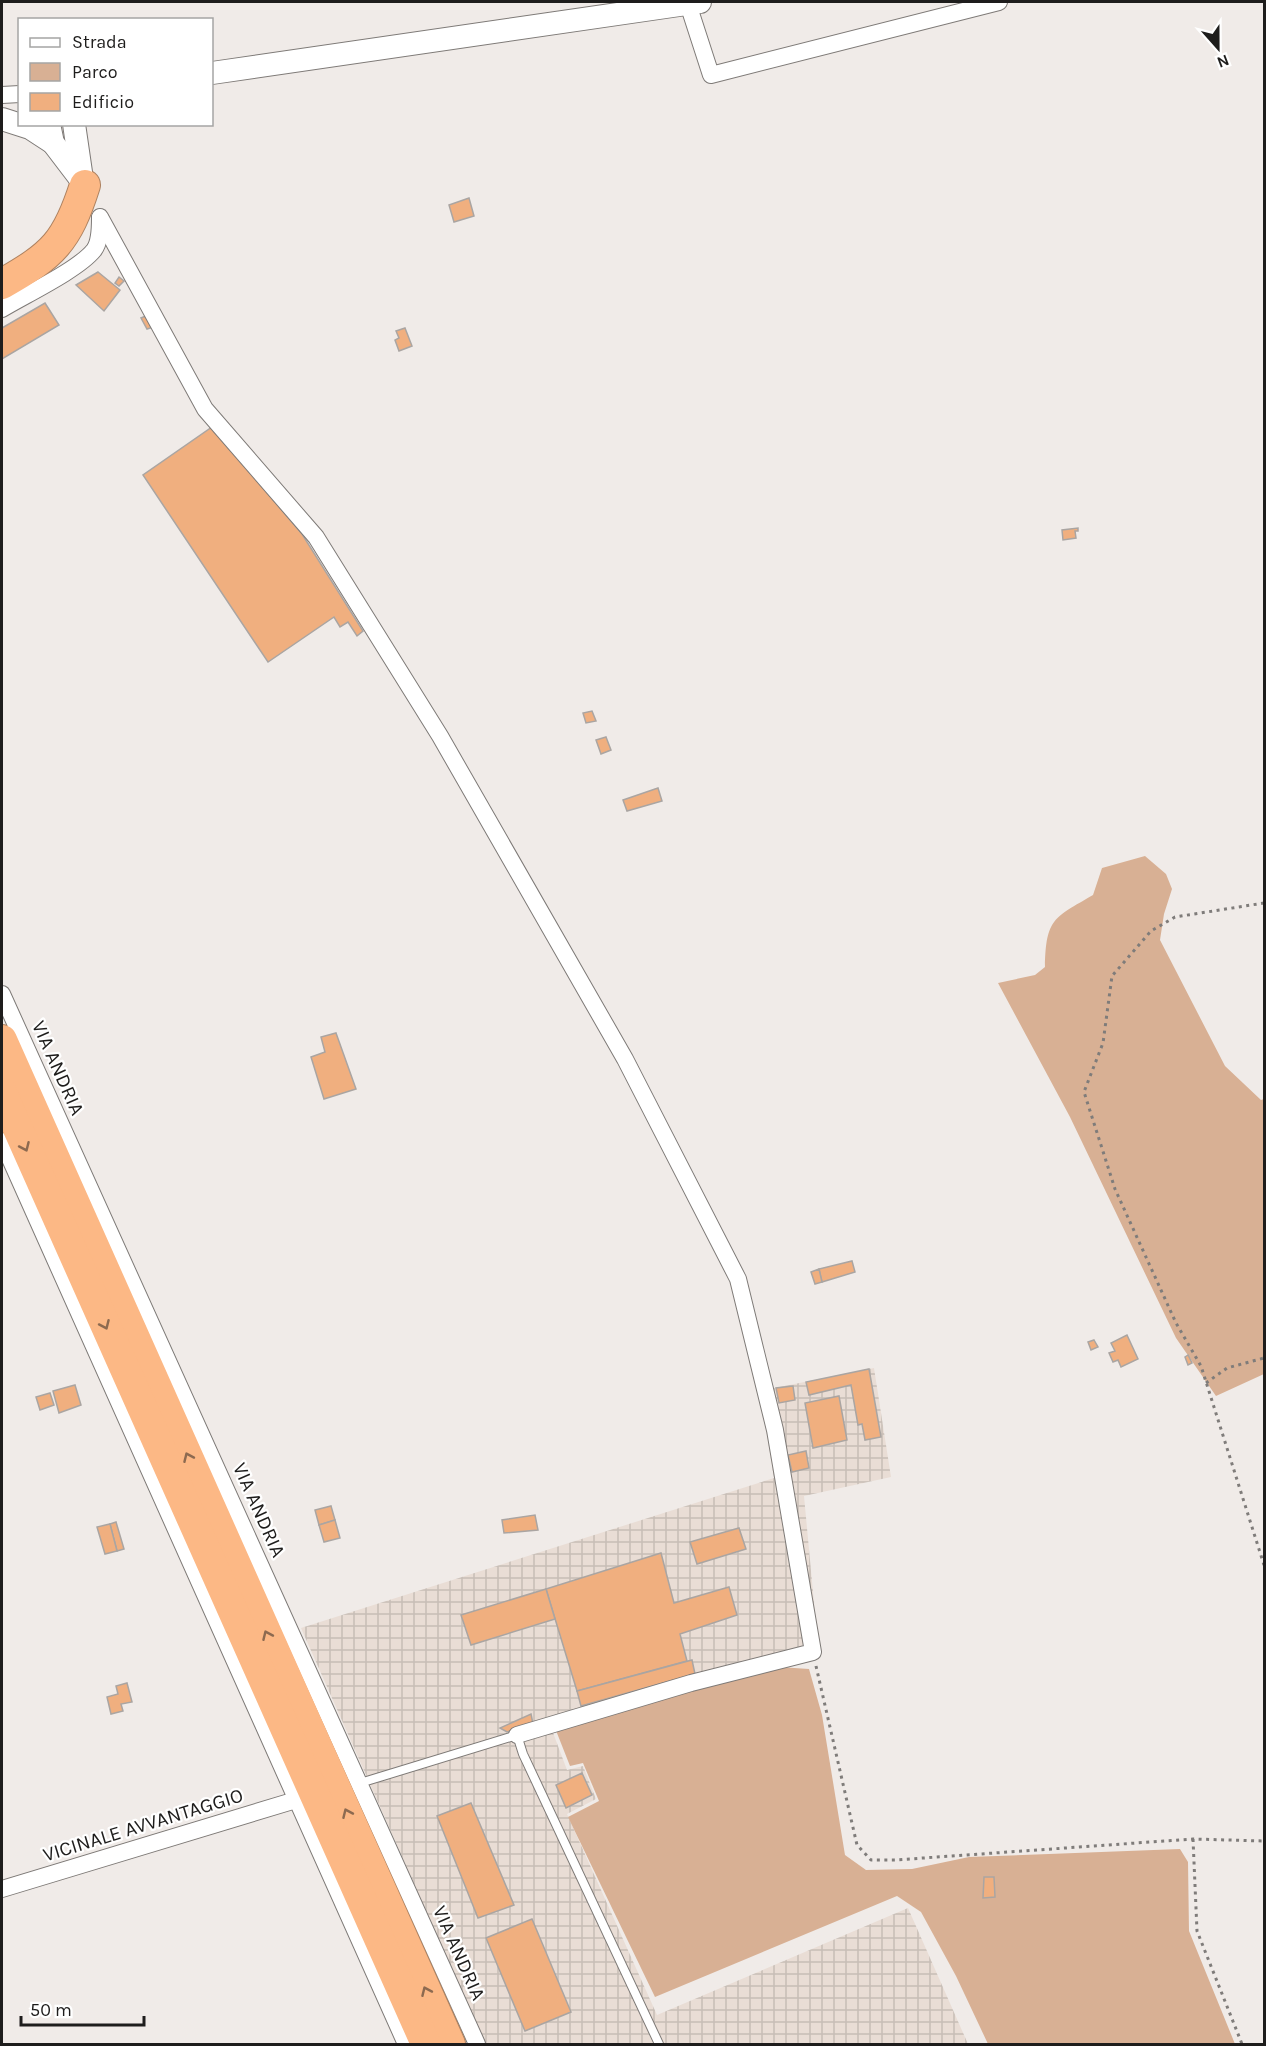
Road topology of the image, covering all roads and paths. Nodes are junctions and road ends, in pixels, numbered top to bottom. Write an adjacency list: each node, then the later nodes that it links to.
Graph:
1 (999, 2): 2 (street)
2 (694, 3): 3 (street)
3 (221, 71)
4 (18, 94): 5 (street)
5 (2, 95)
6 (18, 112): 7 (street)
7 (2, 118): 8 (street)
8 (18, 124)
9 (24, 126): 11 (street)
10 (77, 126): 12 (street)
11 (51, 134): 12 (street)
12 (83, 182): 13 (street); 14 (highway)
13 (100, 217): 15 (street); 24 (street)
14 (2, 284)
15 (2, 309)
16 (1264, 903): 22 (path)
17 (2, 994): 26 (street, VIA ANDRIA)
18 (2, 1040): 33 (highway, one-way to 18)
19 (2, 1093): 32 (highway, one-way to 32)
20 (2, 1141): 27 (street)
21 (1264, 1358): 22 (path)
22 (1206, 1383): 23 (path)
23 (1264, 1565)
24 (813, 1652): 25 (street); 28 (path)
25 (517, 1735): 26 (lane); 35 (lane)
26 (360, 1783): 34 (street, VIA ANDRIA)
27 (296, 1800): 30 (street, VICINALE AVVANTAGGIO); 31 (street)
28 (1193, 1839): 29 (path); 36 (path)
29 (1264, 1841)
30 (2, 1889)
31 (406, 2044)
32 (426, 2044)
33 (450, 2044)
34 (477, 2044)
35 (658, 2044)
36 (1242, 2044)

